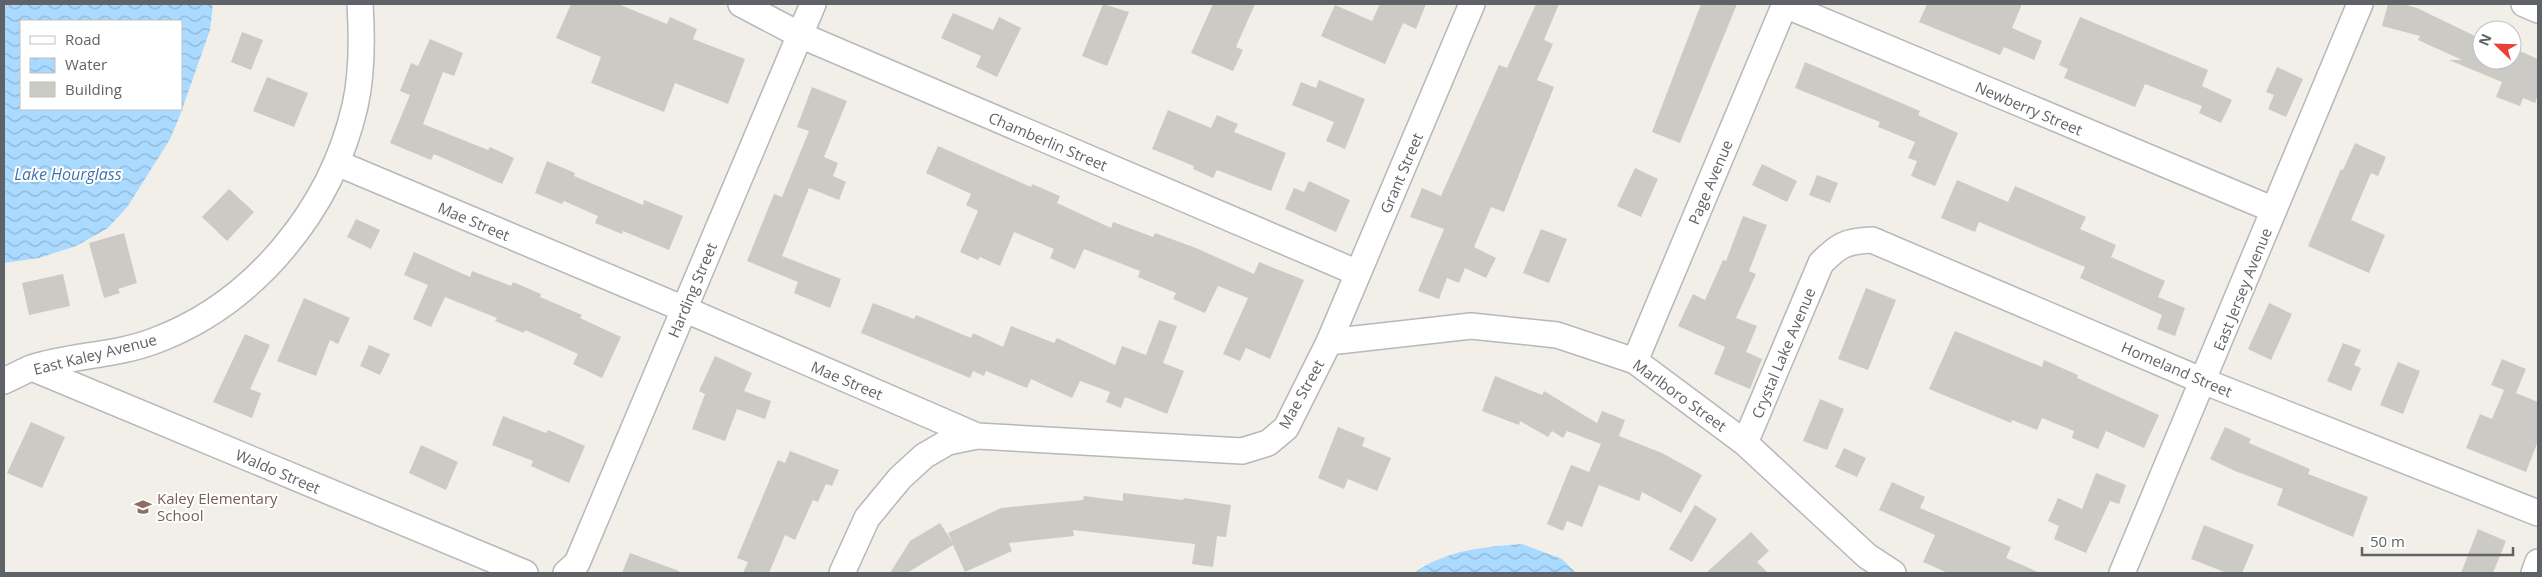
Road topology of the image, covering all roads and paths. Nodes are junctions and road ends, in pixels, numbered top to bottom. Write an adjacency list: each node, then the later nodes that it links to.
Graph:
1 (360, 4): 10 (street, East Kaley Avenue)
2 (741, 4): 9 (street, Chamberlin Street)
3 (813, 4): 9 (street, Harding Street)
4 (1472, 4): 13 (street, Grant Street)
5 (1785, 4): 11 (street, Newberry Street); 16 (street, Page Avenue)
6 (2360, 4): 11 (street, East Jersey Avenue)
7 (2524, 4): 8 (street)
8 (2538, 10)
9 (800, 35): 13 (street, Chamberlin Street); 14 (street, Harding Street)
10 (337, 163): 14 (street, Mae Street); 17 (street, East Kaley Avenue)
11 (2274, 210): 19 (street, East Jersey Avenue)
12 (1821, 263): 19 (street, Homeland Street); 21 (street, Crystal Lake Avenue)
13 (1358, 273): 15 (street, Grant Street)
14 (684, 309): 20 (street, Mae Street); 25 (street, Harding Street)
15 (1329, 342): 16 (street, Marlboro Street); 20 (street, Mae Street)
16 (1635, 360): 21 (street, Marlboro Street)
17 (32, 368): 18 (street, East Kaley Avenue); 24 (street, Waldo Street)
18 (4, 381)
19 (2203, 381): 22 (street, Homeland Street); 28 (street, East Jersey Avenue)
20 (978, 436): 26 (street)
21 (1745, 443): 27 (street, Marlboro Street)
22 (2538, 514)
23 (2538, 562): 29 (street)
24 (525, 573)
25 (566, 573)
26 (842, 573)
27 (1893, 573)
28 (2122, 573)
29 (2534, 573)

